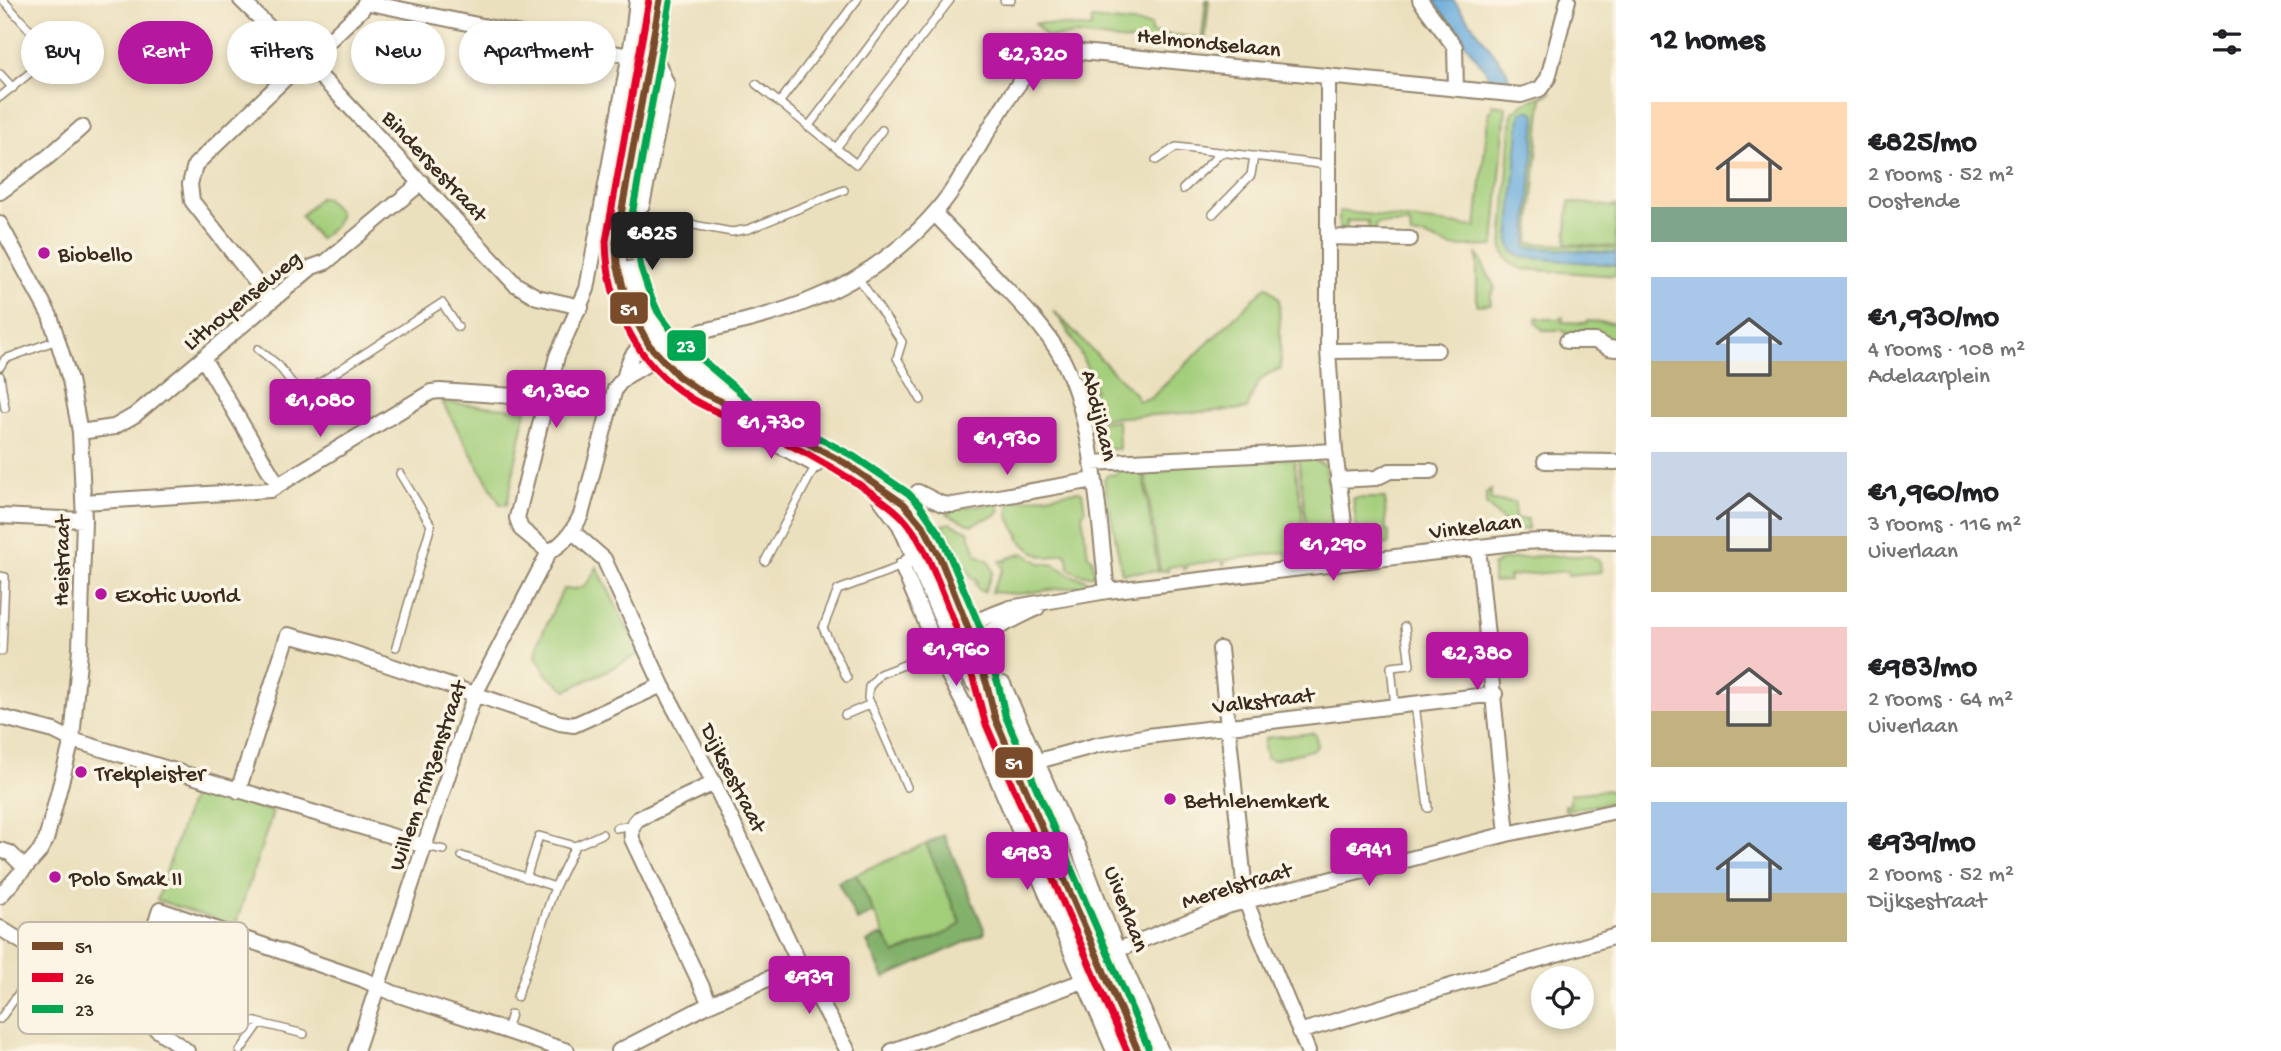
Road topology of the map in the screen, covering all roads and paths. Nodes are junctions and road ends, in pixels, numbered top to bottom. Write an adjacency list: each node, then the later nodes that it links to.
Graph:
1 (4, 0): 21 (lane)
2 (241, 0): 13 (street, Bindersestraat)
3 (637, 0): 15 (street)
4 (660, 0): 37 (main road)
5 (857, 0): 24 (lane)
6 (904, 0): 26 (lane)
7 (950, 0): 28 (lane)
8 (1004, 0): 9 (lane)
9 (1011, 0)
10 (1420, 0): 22 (street)
11 (1568, 0): 22 (street, Helmondselaan)
12 (365, 1): 14 (street); 15 (street)
13 (262, 21)
14 (337, 32)
15 (629, 56): 45 (street)
16 (0, 74): 21 (lane)
17 (1328, 76): 22 (street, Helmondselaan); 32 (street); 38 (street, Helmondselaan)
18 (756, 83): 24 (lane)
19 (279, 84): 44 (street)
20 (327, 84): 33 (street, Bindersestraat)
21 (13, 88): 23 (lane)
22 (1456, 89)
23 (0, 97)
24 (779, 103): 26 (lane)
25 (82, 127): 36 (street)
26 (808, 127): 28 (lane)
27 (882, 130): 28 (lane)
28 (835, 148)
29 (1222, 152): 30 (lane); 31 (lane); 34 (lane)
30 (1254, 156): 32 (lane); 39 (lane)
31 (1156, 160)
32 (1328, 165): 41 (street)
33 (422, 182): 44 (street, Lithoyenseweg); 45 (street, Bindersestraat)
34 (1183, 188)
35 (844, 190): 37 (lane)
36 (0, 192)
37 (626, 212): 50 (main road)
38 (935, 214): 43 (street, Helmondselaan); 68 (street, Abdijlaan)
39 (1213, 214)
40 (0, 224): 48 (street, Heistraat)
41 (1328, 237): 42 (street); 54 (street)
42 (1410, 239)
43 (858, 275): 47 (street, Helmondselaan); 58 (lane)
44 (271, 302): 55 (street, Lithoyenseweg)
45 (580, 307): 59 (street)
46 (458, 327): 51 (lane)
47 (700, 332)
48 (57, 340): 56 (lane); 63 (street, Heistraat)
49 (1567, 341): 52 (street)
50 (656, 345): 60 (main road, Uiverlaan); 62 (main road, Uiverlaan); 79 (street)
51 (258, 349)
52 (1616, 349)
53 (1437, 350): 54 (street)
54 (1328, 351): 64 (street)
55 (203, 358): 63 (street, Lithoyenseweg); 71 (street)
56 (0, 367)
57 (0, 376): 61 (lane)
58 (921, 400)
59 (545, 401): 76 (street); 83 (street)
60 (726, 405): 62 (main road, Uiverlaan); 65 (street, Uiverlaan)
61 (5, 408)
62 (748, 413): 65 (main road, Uiverlaan)
63 (80, 432): 76 (street, Heistraat)
64 (1335, 451): 68 (street); 74 (street)
65 (820, 459): 72 (main road, Uiverlaan); 84 (lane)
66 (1545, 461): 67 (street)
67 (1616, 462)
68 (1091, 463): 73 (street, Abdijlaan)
69 (1431, 471): 74 (street)
70 (400, 474): 90 (lane)
71 (273, 477)
72 (866, 477): 85 (main road, Uiverlaan); 89 (main road, Uiverlaan)
73 (1094, 480): 75 (street); 87 (street, Abdijlaan)
74 (1338, 480): 82 (street)
75 (918, 492)
76 (84, 502): 78 (street, Heistraat)
77 (0, 516): 78 (street)
78 (84, 520): 105 (street, Heistraat)
79 (572, 531): 83 (street, Willem Prinzenstraat); 94 (street, Dijksestraat)
80 (1616, 542): 81 (street, Vinkelaan)
81 (1478, 547): 87 (street, Vinkelaan); 97 (street)
82 (1346, 548)
83 (549, 552): 96 (street, Willem Prinzenstraat)
84 (765, 561)
85 (909, 561): 89 (main road, Uiverlaan); 93 (lane)
86 (0, 576): 92 (lane)
87 (1107, 591): 89 (street, Vinkelaan)
88 (1405, 627): 100 (lane)
89 (958, 638): 95 (main road, Uiverlaan); 98 (lane); 103 (street, Uiverlaan)
90 (396, 648)
91 (1220, 649): 104 (street)
92 (1, 651)
93 (847, 678)
94 (662, 685): 96 (street); 107 (street, Dijksestraat)
95 (984, 689): 103 (street); 106 (street, Uiverlaan); 156 (main road, Uiverlaan)
96 (475, 694): 109 (street); 116 (street, Willem Prinzenstraat)
97 (1495, 694): 99 (street, Valkstraat); 115 (street)
98 (871, 704): 101 (lane); 108 (lane)
99 (1415, 704): 100 (street, Valkstraat); 110 (lane)
100 (1395, 706): 104 (street, Valkstraat)
101 (845, 715)
102 (0, 717): 105 (street)
103 (972, 720): 134 (street, Uiverlaan)
104 (1228, 726): 106 (street, Valkstraat); 125 (street)
105 (72, 740): 109 (street); 121 (street, Heistraat)
106 (1038, 761): 132 (street, Uiverlaan)
107 (714, 783): 112 (street); 133 (street, Dijksestraat)
108 (907, 788)
109 (238, 791): 116 (street)
110 (1428, 808)
111 (1616, 811): 115 (street, Merelstraat)
112 (632, 825): 113 (lane); 138 (street)
113 (616, 828)
114 (602, 834): 117 (lane)
115 (1507, 834): 125 (street, Merelstraat)
116 (425, 846): 119 (lane); 135 (street, Willem Prinzenstraat)
117 (575, 846): 122 (lane); 123 (lane)
118 (0, 850): 121 (street)
119 (444, 850)
120 (462, 856): 122 (lane)
121 (25, 867): 124 (street, Heistraat)
122 (526, 878): 123 (lane)
123 (555, 887): 137 (lane)
124 (0, 896)
125 (1246, 902): 132 (street, Merelstraat); 144 (street)
126 (156, 922): 127 (street)
127 (194, 922)
128 (0, 928): 130 (street)
129 (1616, 936): 144 (street)
130 (18, 939)
131 (248, 941): 135 (street)
132 (1117, 950): 157 (street, Uiverlaan)
133 (800, 965): 138 (street); 153 (street, Dijksestraat)
134 (1083, 981): 154 (street); 155 (street, Uiverlaan)
135 (377, 986): 143 (street); 150 (street, Willem Prinzenstraat)
136 (18, 994): 140 (lane)
137 (517, 997)
138 (710, 1004): 147 (street)
139 (511, 1014): 143 (lane)
140 (0, 1019)
141 (248, 1019): 142 (lane)
142 (260, 1023): 146 (lane); 149 (lane)
143 (505, 1031): 151 (street)
144 (1299, 1032): 158 (street)
145 (163, 1034): 148 (street)
146 (304, 1034)
147 (636, 1047): 152 (street)
148 (187, 1051)
149 (240, 1051)
150 (356, 1051)
151 (567, 1051)
152 (619, 1051)
153 (848, 1051)
154 (892, 1051)
155 (1114, 1051)
156 (1138, 1051)
157 (1161, 1051)
158 (1307, 1051)

